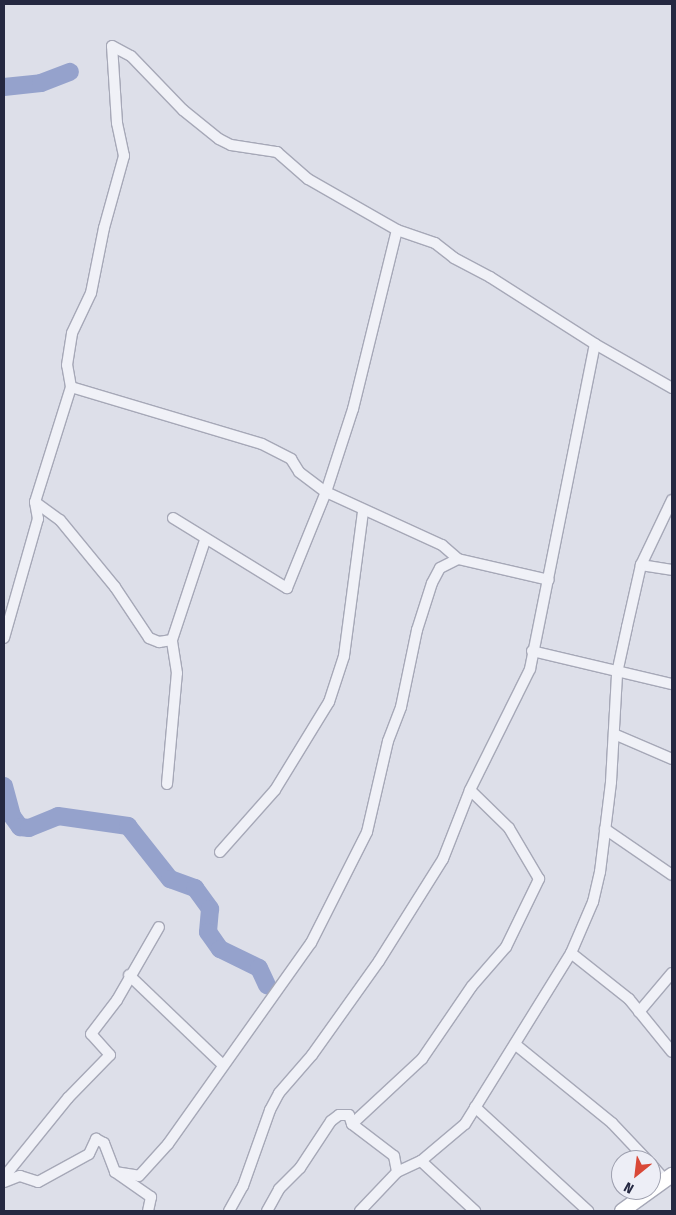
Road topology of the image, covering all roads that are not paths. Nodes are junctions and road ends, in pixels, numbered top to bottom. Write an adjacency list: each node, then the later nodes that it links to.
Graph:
1 (397, 230): 2 (street); 3 (street); 5 (street)
2 (595, 344): 4 (street); 14 (street)
3 (71, 388): 5 (street); 7 (street)
4 (672, 388)
5 (326, 492): 8 (street); 10 (street)
6 (672, 500): 12 (street)
7 (35, 502): 15 (street); 16 (street)
8 (363, 511): 11 (street); 25 (street)
9 (173, 518): 10 (street)
10 (205, 540): 16 (street)
11 (458, 559): 14 (street); 34 (street)
12 (641, 565): 13 (street); 18 (street)
13 (672, 570)
14 (549, 580): 17 (street)
15 (4, 638)
16 (172, 640): 22 (street)
17 (532, 651): 18 (street); 23 (street)
18 (617, 673): 19 (street); 20 (street)
19 (672, 684)
20 (614, 734): 21 (street); 24 (street)
21 (672, 759)
22 (167, 784)
23 (470, 790): 36 (street); 45 (street)
24 (605, 829): 26 (street); 28 (street)
25 (220, 852)
26 (672, 875)
27 (159, 927): 30 (street)
28 (571, 953): 31 (street); 32 (street)
29 (672, 973): 31 (street)
30 (129, 975): 34 (street); 41 (street)
31 (639, 1012): 33 (street)
32 (516, 1045): 35 (street); 37 (street)
33 (672, 1052)
34 (223, 1065): 39 (street)
35 (475, 1107): 38 (street); 49 (street)
36 (352, 1124): 40 (street); 46 (street)
37 (638, 1150)
38 (421, 1161): 40 (street); 48 (street)
39 (115, 1172): 43 (street); 44 (street)
40 (397, 1172): 47 (street)
41 (4, 1177)
42 (669, 1177): 50 (main road)
43 (4, 1182)
44 (148, 1211)
45 (229, 1211)
46 (267, 1211)
47 (360, 1211)
48 (475, 1211)
49 (588, 1211)
50 (622, 1211)

